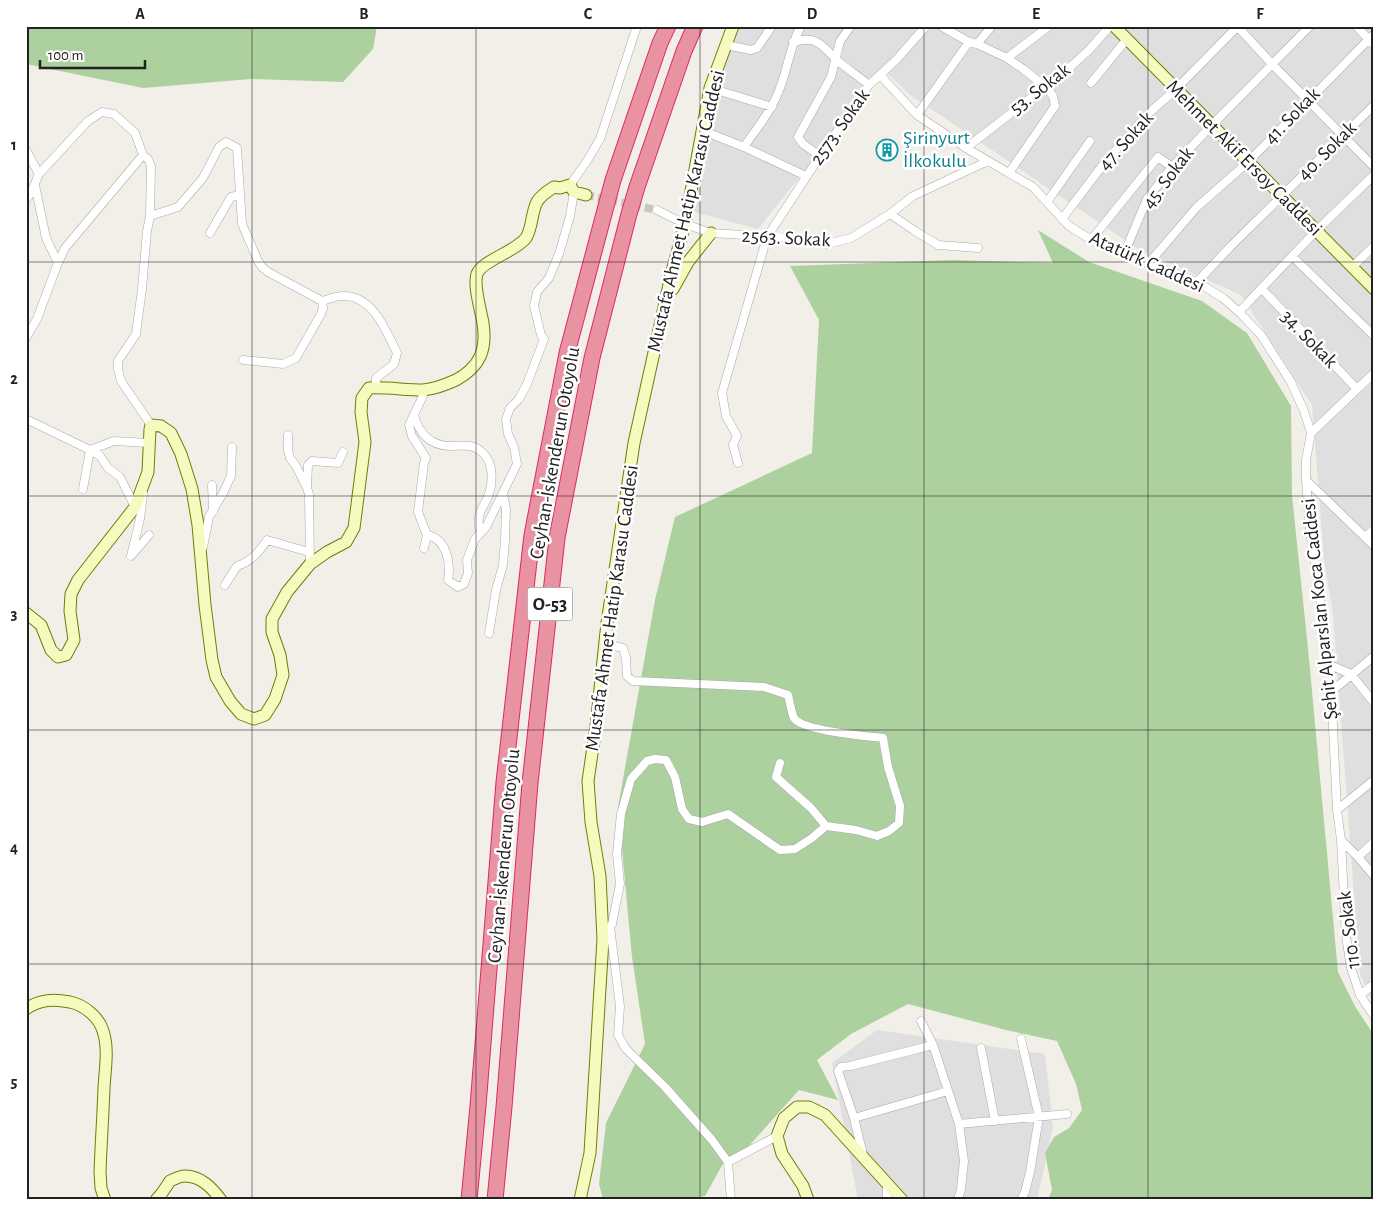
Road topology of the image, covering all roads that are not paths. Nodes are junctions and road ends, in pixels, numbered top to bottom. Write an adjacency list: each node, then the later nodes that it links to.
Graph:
1 (636, 26): 53 (street)
2 (668, 26): 156 (highway, Ceyhan-İskenderun Otoyolu / O-53)
3 (695, 26): 157 (highway, Ceyhan-İskenderun Otoyolu / O-53)
4 (733, 26): 21 (street, Mustafa Ahmet Hatip Karasu Caddesi)
5 (772, 26): 21 (street)
6 (801, 26): 19 (street)
7 (851, 26): 22 (street)
8 (926, 26): 25 (street, 2573. Sokak)
9 (941, 26): 20 (street)
10 (992, 26): 20 (street)
11 (1049, 26): 23 (street)
12 (1110, 26): 28 (street, 53. Sokak)
13 (1114, 26): 17 (street, Mehmet Akif Ersoy Caddesi)
14 (1238, 26): 24 (street); 30 (street, 47. Sokak)
15 (1310, 26): 24 (street, 45. Sokak)
16 (1356, 26): 18 (street)
17 (1127, 39): 26 (street); 30 (street, Mehmet Akif Ersoy Caddesi)
18 (1372, 39): 31 (street, 41. Sokak)
19 (793, 42): 22 (street); 33 (street)
20 (973, 43): 23 (street); 34 (street)
21 (726, 45): 29 (street, Mustafa Ahmet Hatip Karasu Caddesi)
22 (836, 58): 27 (street); 43 (street)
23 (1007, 58): 28 (street)
24 (1272, 64): 31 (street); 35 (street, 45. Sokak)
25 (880, 75): 27 (street, 2573. Sokak); 34 (street, Atatürk Caddesi)
26 (1091, 83)
27 (868, 85): 43 (street, 2573. Sokak)
28 (1046, 87): 40 (street, 53. Sokak); 48 (street)
29 (710, 88): 33 (street); 36 (street, Mustafa Ahmet Hatip Karasu Caddesi)
30 (1176, 89): 35 (street, Mehmet Akif Ersoy Caddesi); 62 (street, 47. Sokak)
31 (1308, 100): 37 (street); 45 (street, 41. Sokak)
32 (1374, 105): 37 (street, 40. Sokak)
33 (772, 107): 39 (street)
34 (917, 115): 40 (street, Atatürk Caddesi)
35 (1212, 125): 45 (street, Mehmet Akif Ersoy Caddesi); 46 (street, 45. Sokak)
36 (702, 130): 39 (street); 63 (street, Mustafa Ahmet Hatip Karasu Caddesi)
37 (1343, 135): 47 (street); 56 (street, 40. Sokak)
38 (1090, 141): 58 (street)
39 (744, 147): 51 (street)
40 (966, 148): 44 (street, Atatürk Caddesi)
41 (26, 150): 49 (street)
42 (143, 155): 49 (street); 61 (street); 73 (street)
43 (820, 156): 51 (street, 2573. Sokak)
44 (988, 160): 48 (street, Atatürk Caddesi); 60 (street, 2563. Sokak)
45 (1248, 162): 56 (street, Mehmet Akif Ersoy Caddesi); 74 (street, 41. Sokak)
46 (1172, 167): 68 (street); 71 (street, 45. Sokak)
47 (1374, 167)
48 (1010, 173): 58 (street, Atatürk Caddesi)
49 (39, 174): 52 (street)
50 (1374, 174): 64 (street)
51 (806, 176): 67 (street, 2573. Sokak)
52 (35, 185): 57 (street); 73 (street)
53 (572, 188): 55 (street); 88 (street); 104 (street)
54 (240, 195): 61 (street); 65 (street); 79 (street)
55 (586, 195)
56 (1282, 196): 64 (street, Mehmet Akif Ersoy Caddesi); 76 (street, 40. Sokak)
57 (26, 200)
58 (1047, 202): 62 (street, Atatürk Caddesi)
59 (657, 210): 63 (street, 2563. Sokak)
60 (890, 214): 67 (street, 2563. Sokak); 70 (street)
61 (150, 216): 91 (street)
62 (1062, 219): 68 (street, Atatürk Caddesi)
63 (685, 224): 66 (street, 2563. Sokak); 80 (street, Mustafa Ahmet Hatip Karasu Caddesi)
64 (1316, 231): 72 (street); 75 (street, Mehmet Akif Ersoy Caddesi)
65 (210, 233)
66 (711, 233): 67 (street, 2563. Sokak); 80 (street)
67 (767, 237): 98 (street, 2573. Sokak)
68 (1091, 240): 71 (street, Atatürk Caddesi)
69 (1374, 246): 75 (street)
70 (978, 248)
71 (1124, 254): 74 (street, Atatürk Caddesi)
72 (1292, 256): 77 (street); 82 (street)
73 (58, 263): 83 (street)
74 (1149, 263): 76 (street, Atatürk Caddesi)
75 (1352, 267): 78 (street, Mehmet Akif Ersoy Caddesi)
76 (1196, 282): 81 (street, Atatürk Caddesi)
77 (1262, 289): 81 (street); 87 (street, 34. Sokak)
78 (1374, 289)
79 (322, 301): 84 (street); 86 (street)
80 (664, 306): 119 (street, Mustafa Ahmet Hatip Karasu Caddesi)
81 (1239, 312): 92 (street, Atatürk Caddesi)
82 (1374, 336)
83 (26, 338)
84 (243, 360)
85 (1374, 373): 87 (street)
86 (376, 387): 88 (street); 115 (street)
87 (1357, 389): 92 (street)
88 (424, 390): 89 (street)
89 (414, 415): 108 (street); 110 (street)
90 (26, 419): 96 (street)
91 (151, 424): 94 (street); 114 (street)
92 (1310, 433): 99 (street, Atatürk Caddesi)
93 (288, 435): 102 (street)
94 (149, 443): 96 (street); 101 (street)
95 (232, 447): 106 (street)
96 (90, 450): 103 (street); 105 (street)
97 (343, 452): 102 (street)
98 (738, 463)
99 (1306, 480): 111 (street); 121 (street, Şehit Alparslan Koca Caddesi)
100 (212, 485): 106 (street)
101 (143, 486): 105 (street); 109 (street)
102 (307, 488): 115 (street)
103 (84, 489)
104 (502, 493): 108 (street); 118 (street)
105 (135, 507): 117 (street)
106 (213, 511): 114 (street)
107 (1374, 529): 111 (street)
108 (480, 533): 110 (street)
109 (149, 535)
110 (428, 535): 113 (street)
111 (1365, 537): 112 (street)
112 (1374, 546)
113 (424, 548)
114 (201, 554): 115 (street)
115 (309, 558): 116 (street)
116 (225, 585)
117 (26, 613)
118 (489, 633)
119 (605, 644): 128 (street); 134 (street, Mustafa Ahmet Hatip Karasu Caddesi)
120 (1374, 656): 122 (street)
121 (1330, 665): 122 (street); 123 (street, Şehit Alparslan Koca Caddesi)
122 (1351, 674): 123 (street); 124 (street)
123 (1332, 691): 127 (street, Şehit Alparslan Koca Caddesi)
124 (1374, 702)
125 (780, 763): 128 (street)
126 (1374, 780): 127 (street)
127 (1338, 810): 129 (street, Şehit Alparslan Koca Caddesi)
128 (826, 826): 133 (street)
129 (1341, 840): 131 (street); 136 (street, 110. Sokak)
130 (1374, 842): 131 (street)
131 (1358, 857): 132 (street)
132 (1374, 876)
133 (610, 927): 134 (street); 151 (street)
134 (603, 939): 158 (street, Mustafa Ahmet Hatip Karasu Caddesi)
135 (1374, 984): 136 (street)
136 (1360, 995): 138 (street, 110. Sokak)
137 (26, 1009): 154 (street)
138 (1374, 1016)
139 (921, 1021): 141 (street)
140 (1021, 1039): 145 (street)
141 (933, 1046): 143 (street); 146 (street)
142 (981, 1048): 147 (street)
143 (948, 1091): 146 (street); 148 (street)
144 (1067, 1114): 145 (street)
145 (1039, 1117): 147 (street); 164 (street)
146 (854, 1118): 150 (street)
147 (995, 1121): 148 (street)
148 (959, 1124): 163 (street)
149 (777, 1136): 150 (street); 151 (street); 160 (street)
150 (863, 1157): 152 (street)
151 (728, 1162): 159 (street)
152 (887, 1182): 161 (street); 162 (street)
153 (160, 1198): 155 (street)
154 (104, 1200)
155 (221, 1200)
156 (469, 1200)
157 (495, 1200)
158 (580, 1200)
159 (732, 1200)
160 (808, 1200)
161 (887, 1200)
162 (902, 1200)
163 (958, 1200)
164 (1021, 1200)

